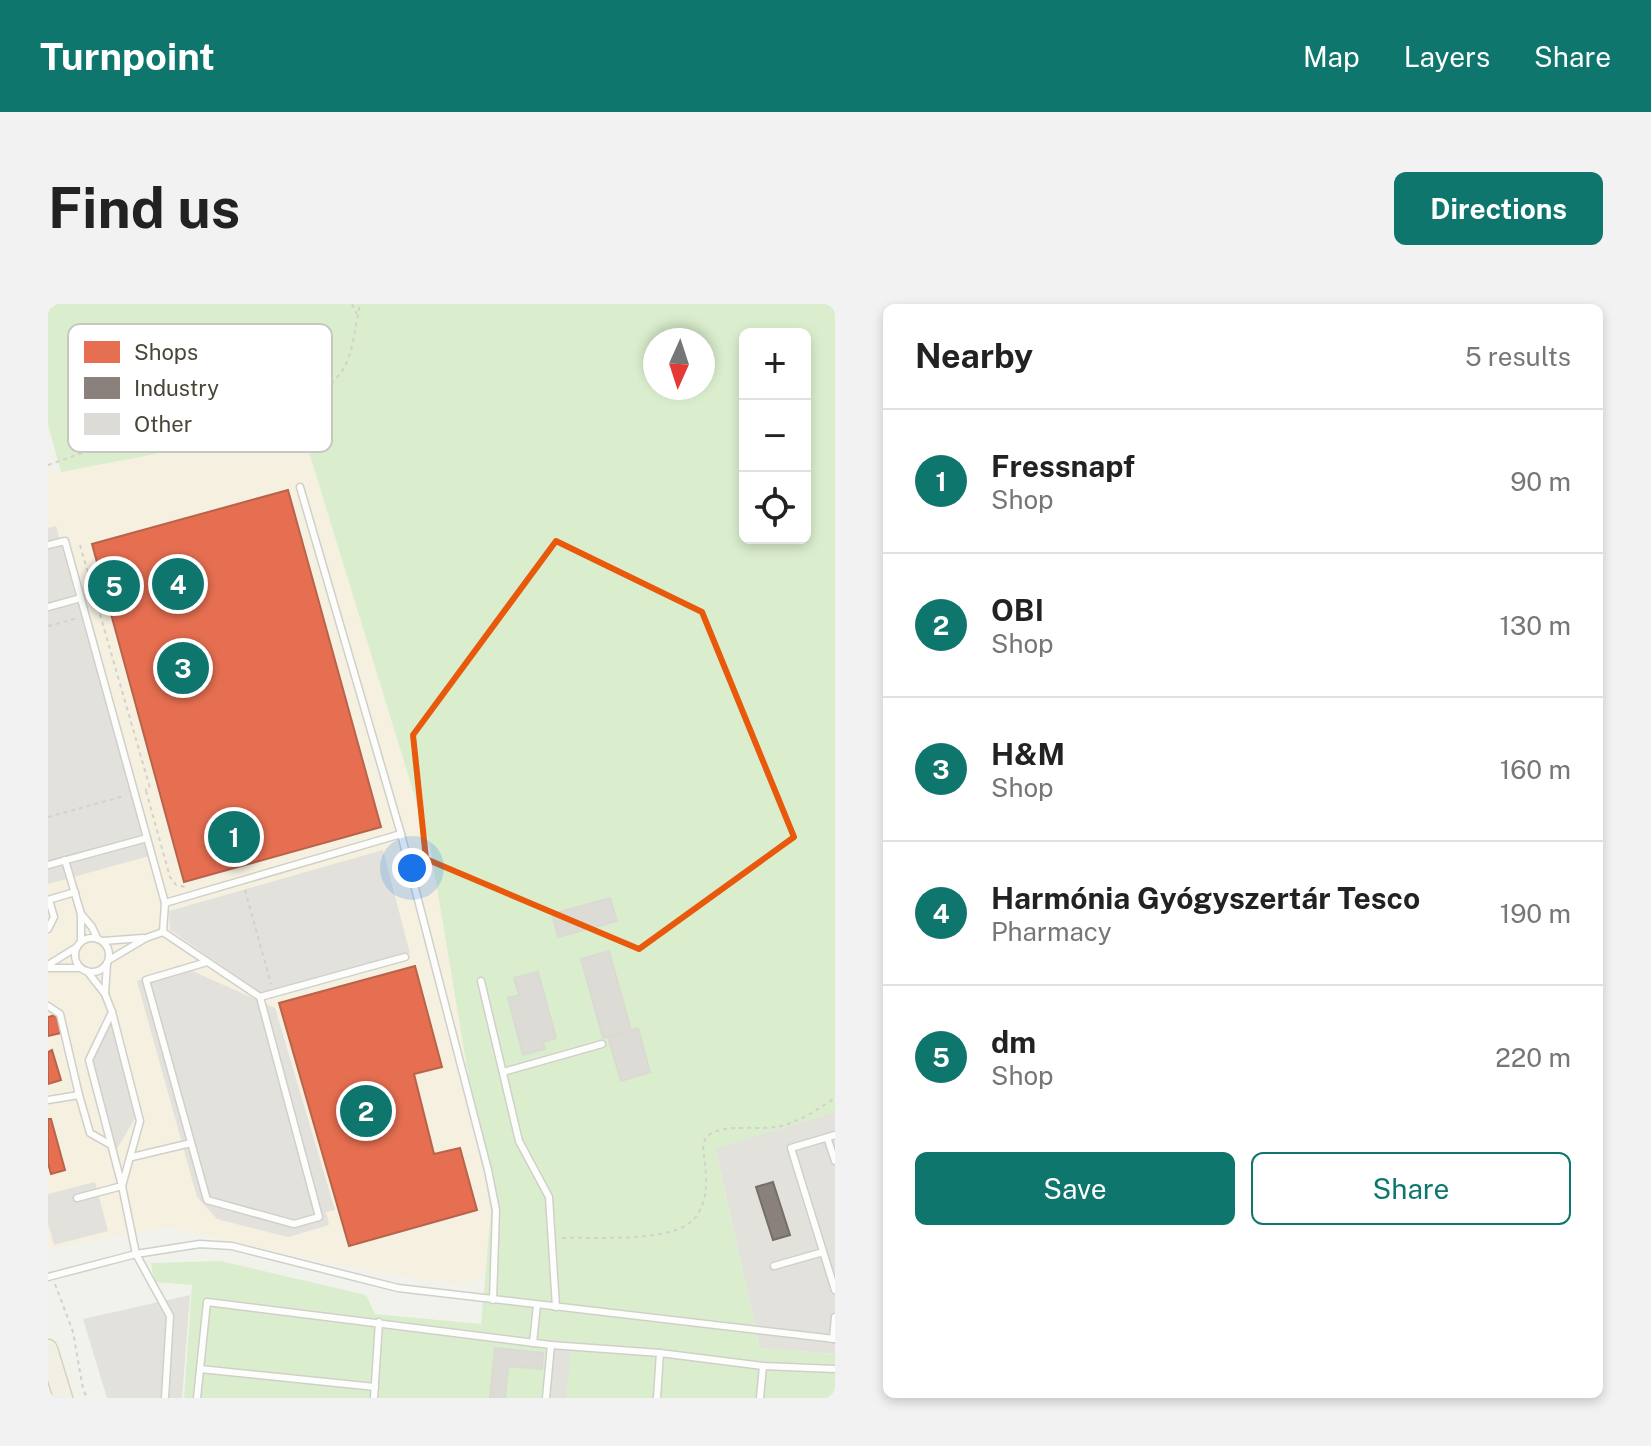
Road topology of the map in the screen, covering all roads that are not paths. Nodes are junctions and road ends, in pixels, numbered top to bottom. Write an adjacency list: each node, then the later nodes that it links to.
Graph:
1 (300, 487): 5 (lane)
2 (48, 545): 3 (lane)
3 (81, 598): 4 (lane); 6 (lane)
4 (48, 607)
5 (401, 834): 11 (lane); 45 (lane)
6 (147, 838): 7 (lane); 11 (lane)
7 (65, 860): 8 (lane); 9 (lane)
8 (48, 865)
9 (75, 892): 10 (lane); 12 (lane)
10 (48, 900): 13 (lane)
11 (165, 903): 14 (lane)
12 (81, 914): 16 (lane); 17 (lane)
13 (48, 929)
14 (163, 932): 15 (lane); 20 (lane)
15 (146, 938): 16 (lane); 19 (lane)
16 (100, 940): 17 (lane); 19 (lane)
17 (79, 944): 21 (lane); 22 (lane)
18 (405, 957): 25 (lane)
19 (108, 961): 22 (lane); 24 (lane)
20 (207, 962): 25 (lane); 33 (lane)
21 (48, 966): 22 (lane)
22 (84, 970): 24 (lane)
23 (481, 981): 29 (lane)
24 (105, 994): 27 (lane)
25 (260, 997): 33 (lane)
26 (48, 1006): 30 (lane)
27 (112, 1012): 34 (lane); 35 (lane)
28 (602, 1044): 29 (lane)
29 (503, 1072): 47 (lane)
30 (79, 1095): 31 (lane); 34 (lane)
31 (48, 1100)
32 (831, 1136): 36 (lane); 39 (lane)
33 (191, 1143): 35 (lane)
34 (111, 1145): 37 (lane)
35 (132, 1157): 37 (lane)
36 (835, 1161)
37 (122, 1186): 38 (lane); 40 (lane)
38 (77, 1198)
39 (823, 1252): 41 (lane); 42 (lane)
40 (136, 1254): 43 (lane); 45 (lane); 60 (lane)
41 (774, 1266)
42 (832, 1267): 44 (lane)
43 (50, 1276)
44 (835, 1290)
45 (493, 1300): 46 (lane)
46 (537, 1305): 47 (lane); 51 (lane)
47 (556, 1307): 50 (lane)
48 (835, 1317): 50 (lane)
49 (379, 1322): 51 (lane); 56 (lane); 58 (lane)
50 (834, 1339)
51 (533, 1343): 52 (lane)
52 (551, 1345): 54 (lane); 63 (lane)
53 (48, 1349): 59 (main road)
54 (660, 1353): 55 (lane); 64 (lane)
55 (763, 1366): 57 (lane); 65 (lane)
56 (200, 1369): 58 (lane); 61 (lane)
57 (835, 1369)
58 (375, 1387): 62 (lane)
59 (63, 1398)
60 (165, 1398)
61 (197, 1398)
62 (374, 1398)
63 (546, 1398)
64 (657, 1398)
65 (760, 1398)

